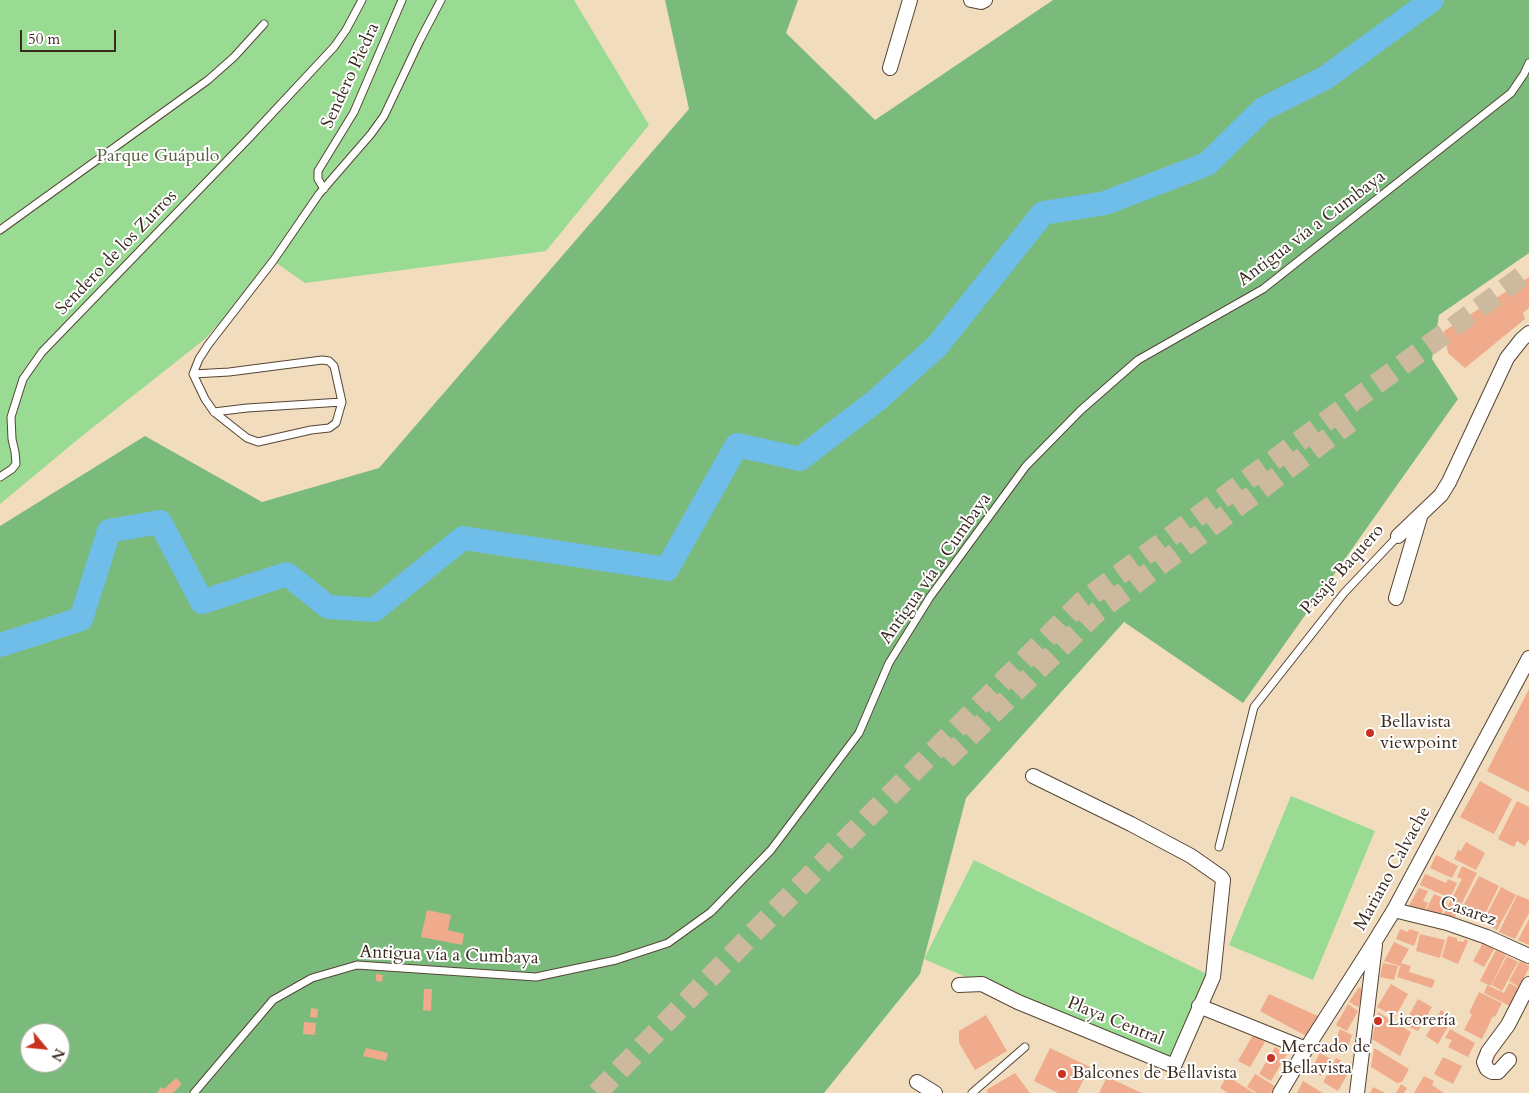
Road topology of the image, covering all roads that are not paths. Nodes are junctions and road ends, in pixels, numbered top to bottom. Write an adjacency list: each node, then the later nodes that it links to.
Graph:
1 (362, 0): 16 (lane, Sendero de los Zurros)
2 (402, 0): 10 (lane, Sendero Piedra)
3 (441, 0): 10 (lane)
4 (910, 0): 9 (street)
5 (971, 0): 6 (street)
6 (985, 0)
7 (264, 24): 11 (lane)
8 (1529, 63): 33 (lane, Antigua vía a Cumbaya)
9 (890, 68)
10 (324, 189): 13 (lane)
11 (0, 230)
12 (1529, 333): 17 (street, Pasaje Baquero)
13 (193, 374): 14 (lane); 15 (lane)
14 (342, 402): 15 (lane); 15 (lane)
15 (214, 412)
16 (0, 477)
17 (1421, 514): 18 (street, Pasaje Baquero); 19 (street)
18 (1398, 536): 22 (lane, Pasaje Baquero)
19 (1396, 598)
20 (1529, 658): 23 (street, Mariano Calvache)
21 (1033, 776): 28 (street)
22 (1220, 847)
23 (1394, 910): 24 (street, Mariano Calvache); 25 (street, Casarez)
24 (1375, 941): 30 (street, Mariano Calvache); 37 (street)
25 (1529, 956)
26 (1529, 984): 31 (street)
27 (959, 985): 28 (street, Playa Central)
28 (1199, 1006): 30 (street)
29 (1025, 1047): 35 (lane)
30 (1306, 1049): 36 (street, Mariano Calvache)
31 (1510, 1060)
32 (917, 1082): 34 (street)
33 (194, 1093)
34 (935, 1093)
35 (972, 1093)
36 (1280, 1093)
37 (1357, 1093)

